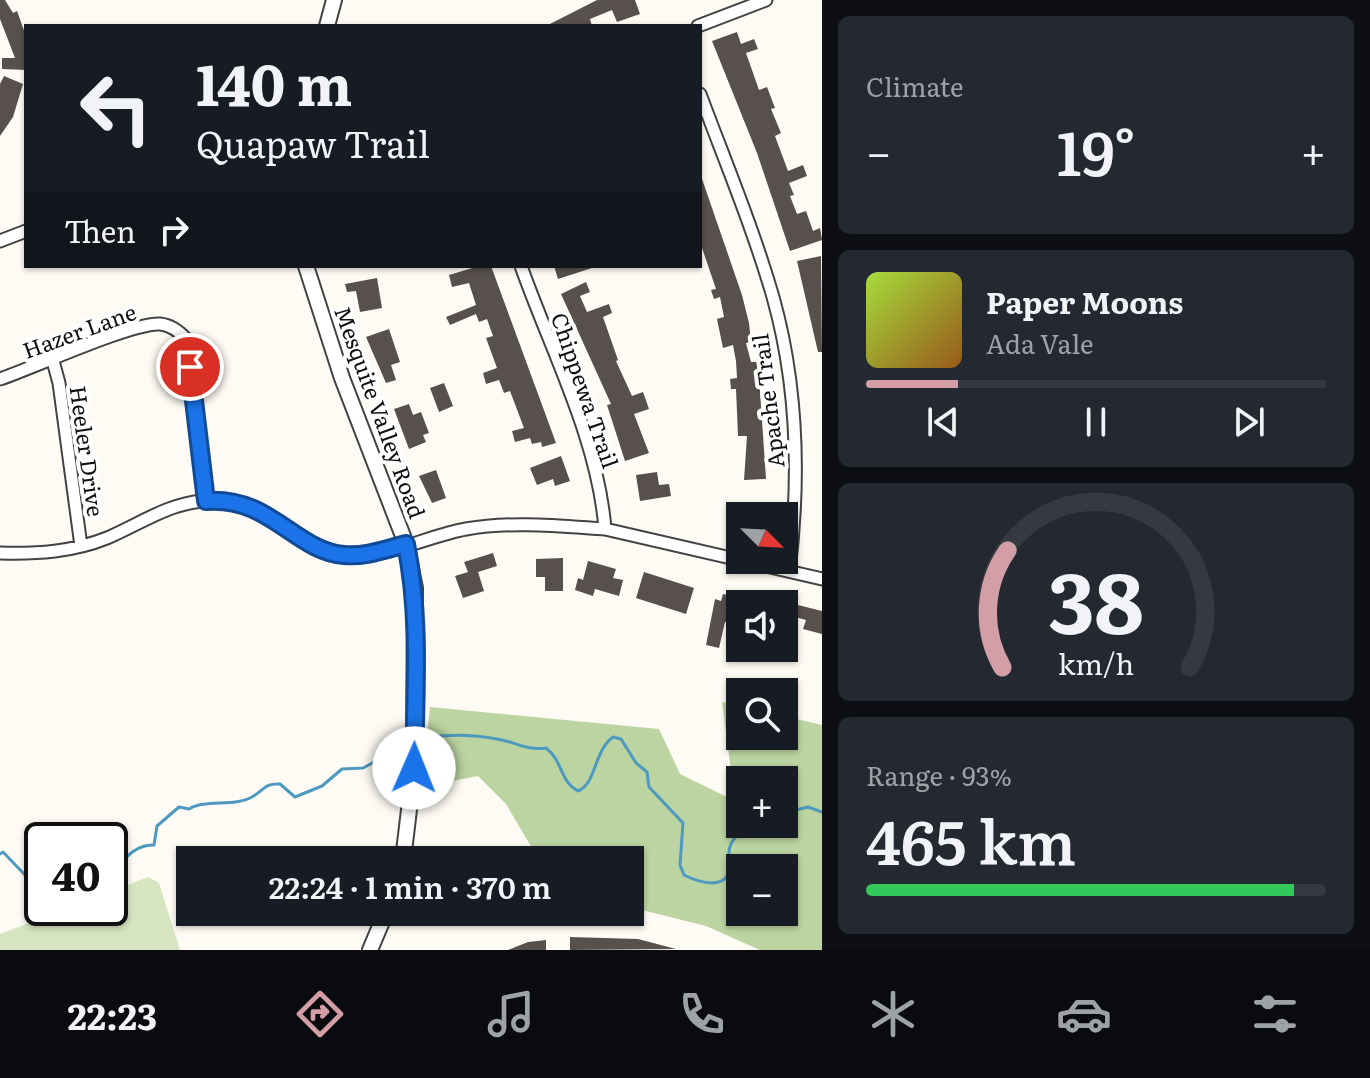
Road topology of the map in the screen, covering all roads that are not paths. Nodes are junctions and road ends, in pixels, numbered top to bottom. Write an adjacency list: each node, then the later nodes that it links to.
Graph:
1 (334, 0): 3 (street)
2 (766, 0): 4 (street)
3 (328, 24)
4 (702, 24)
5 (702, 99): 13 (street, Apache Trail)
6 (24, 232): 7 (street)
7 (0, 241)
8 (307, 268): 15 (street, Mesquite Valley Road)
9 (522, 268): 14 (street, Chippewa Trail)
10 (53, 361): 11 (street, Hazer Lane); 12 (street, Hazer Lane); 16 (street, Heeler Drive)
11 (0, 379)
12 (206, 501): 15 (street); 16 (street)
13 (795, 502)
14 (605, 529): 15 (street); 18 (street)
15 (406, 544): 21 (street, Mesquite Valley Road)
16 (81, 546): 17 (street)
17 (0, 553)
18 (726, 557)
19 (798, 573): 20 (street)
20 (822, 579)
21 (405, 846)
22 (380, 926): 23 (street)
23 (370, 950)

